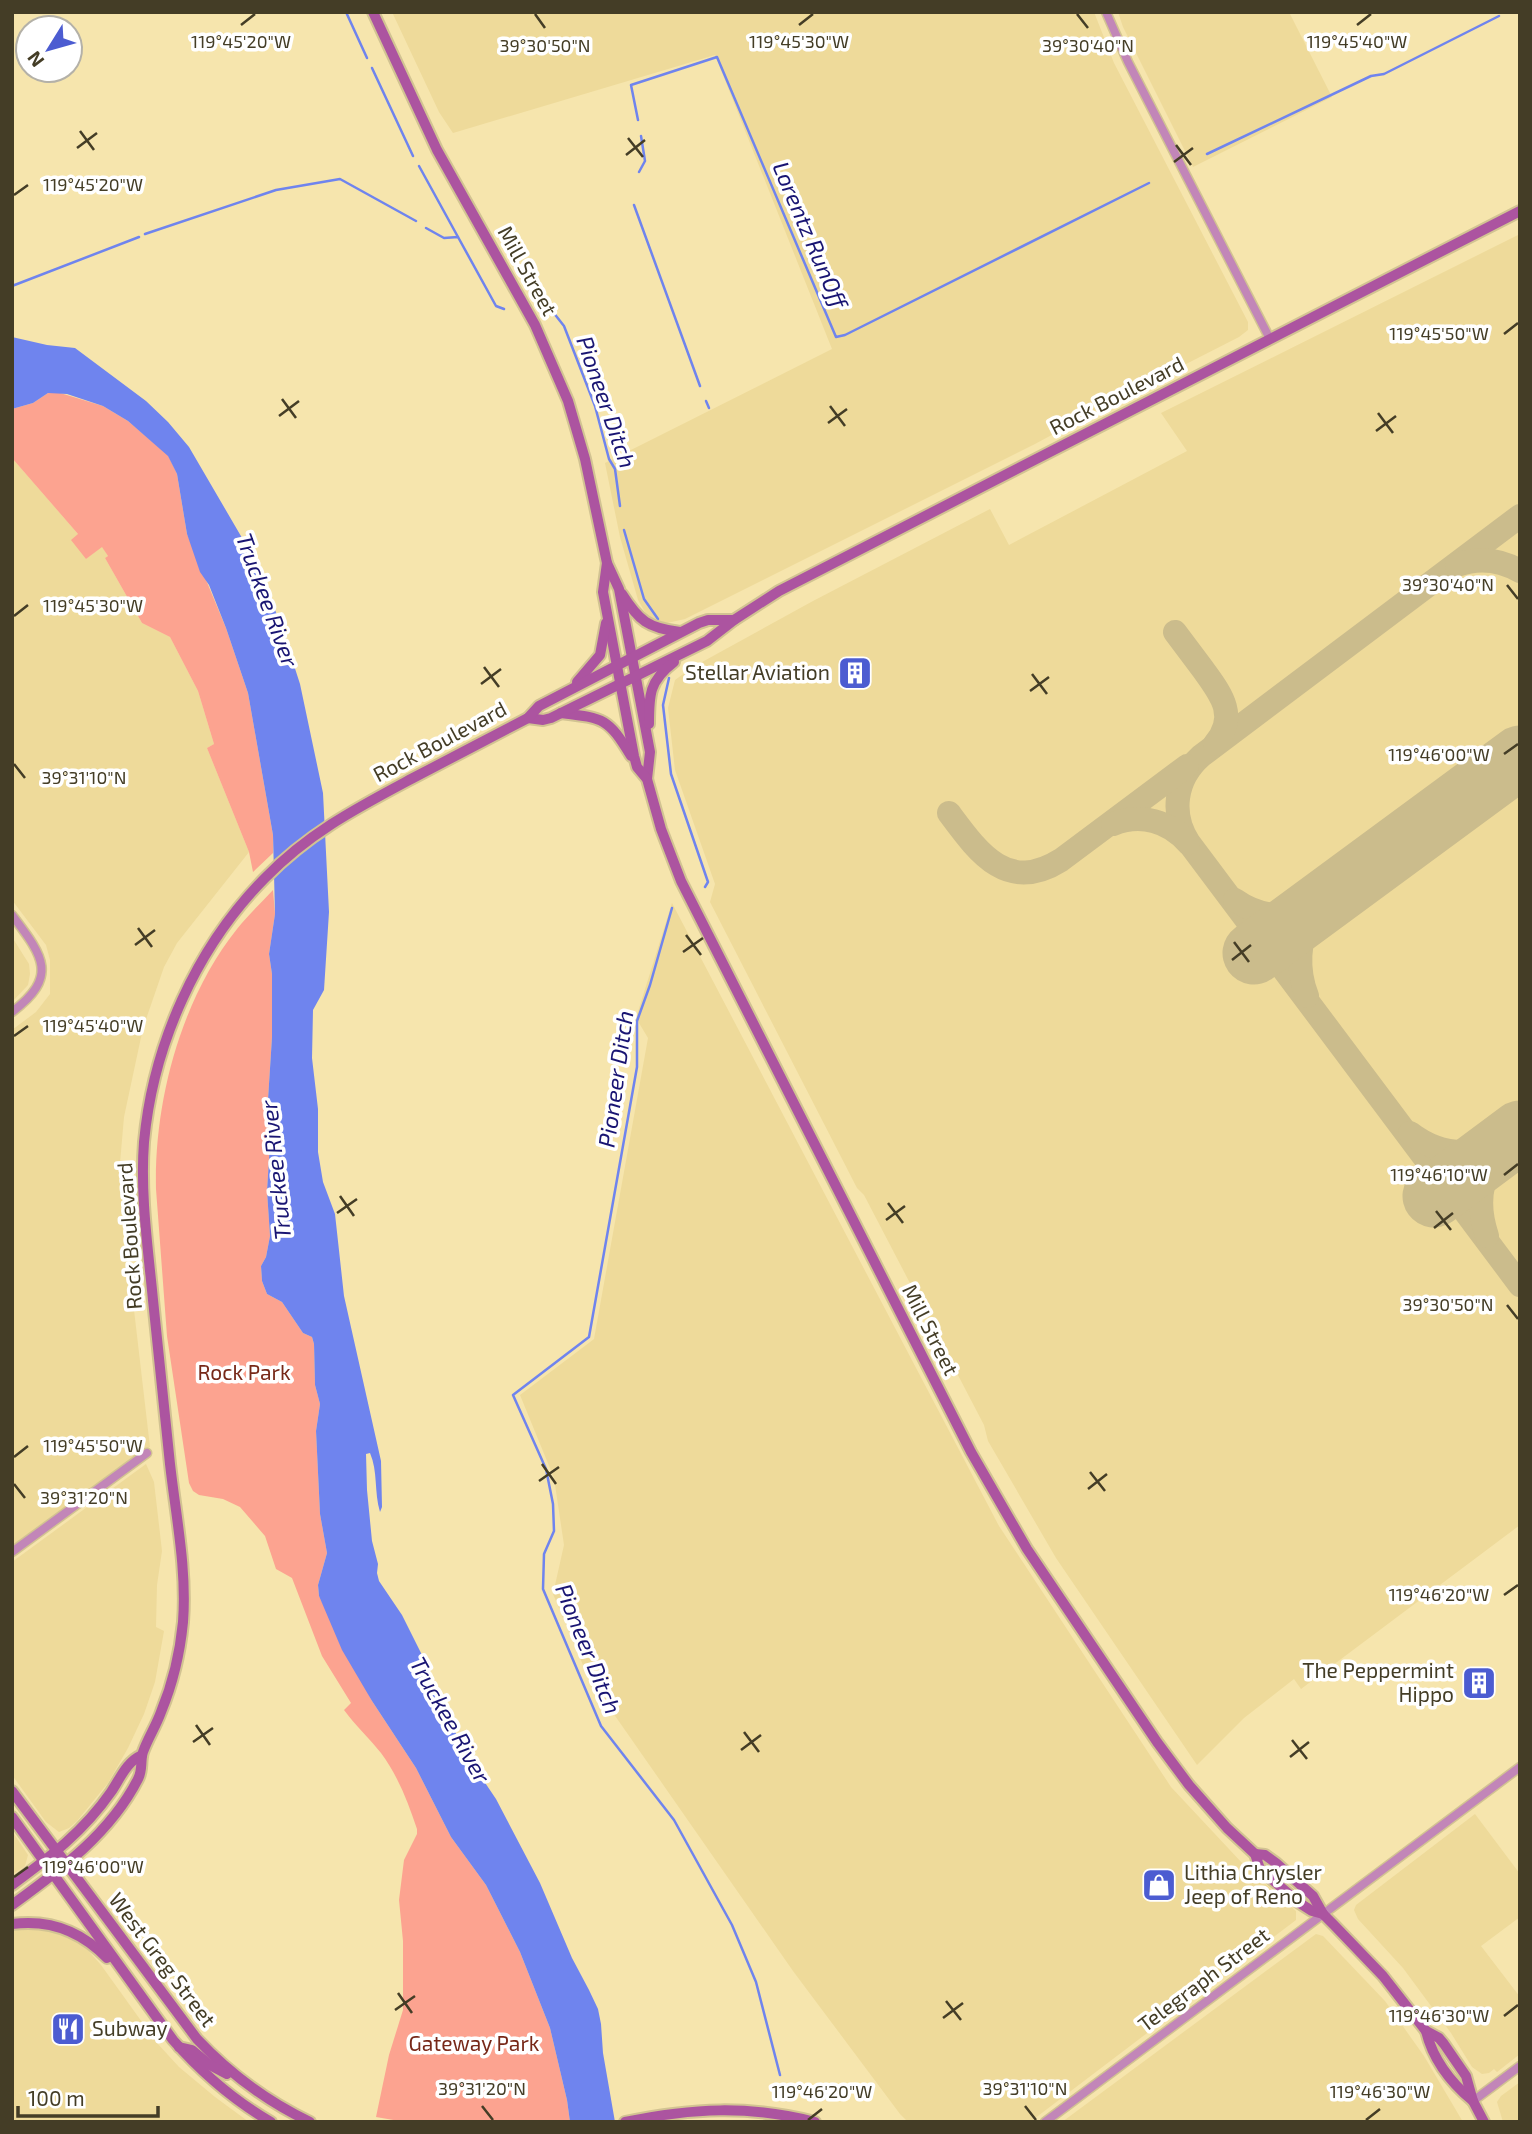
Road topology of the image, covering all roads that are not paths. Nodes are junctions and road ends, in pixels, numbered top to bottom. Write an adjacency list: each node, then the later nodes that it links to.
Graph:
1 (373, 12): 5 (main road, Mill Street)
2 (1106, 12): 4 (street)
3 (1520, 211): 4 (main road, Rock Boulevard)
4 (1270, 339): 8 (main road, Rock Boulevard)
5 (607, 563): 6 (main road, Mill Street); 7 (main road, Mill Street)
6 (619, 589): 9 (main road); 11 (main road, Mill Street)
7 (607, 613): 12 (main road, Mill Street); 15 (main road)
8 (734, 620): 9 (main road, Rock Boulevard); 10 (main road, Rock Boulevard)
9 (680, 632): 11 (main road, Rock Boulevard)
10 (691, 649): 13 (main road, Rock Boulevard); 18 (main road)
11 (632, 657): 12 (main road, Rock Boulevard); 13 (main road, Mill Street)
12 (616, 665): 14 (main road, Mill Street); 15 (main road, Rock Boulevard)
13 (635, 676): 14 (main road, Rock Boulevard); 18 (main road, Mill Street)
14 (620, 684): 16 (main road, Rock Boulevard); 19 (main road, Mill Street)
15 (568, 691): 17 (main road, Rock Boulevard)
16 (561, 713): 17 (main road, Rock Boulevard); 19 (main road)
17 (528, 718): 25 (main road, Rock Boulevard)
18 (650, 752): 20 (main road, Mill Street)
19 (638, 767): 20 (main road, Mill Street)
20 (647, 779): 35 (main road, Mill Street)
21 (12, 915): 22 (street)
22 (12, 1012)
23 (146, 1453): 24 (street)
24 (12, 1552)
25 (142, 1755): 29 (main road, Rock Boulevard); 31 (main road, Rock Boulevard)
26 (1520, 1767): 35 (street, Telegraph Street)
27 (12, 1791): 29 (main road, West Greg Street)
28 (12, 1817): 30 (main road, West Greg Street)
29 (57, 1851): 30 (main road, Rock Boulevard); 31 (main road, West Greg Street)
30 (44, 1861): 32 (main road, West Greg Street); 33 (main road, Rock Boulevard)
31 (67, 1864): 32 (main road, Rock Boulevard); 40 (main road, West Greg Street)
32 (54, 1875): 34 (main road, Rock Boulevard); 37 (main road, West Greg Street)
33 (12, 1885)
34 (12, 1905)
35 (1322, 1914): 41 (main road, Mill Street); 46 (street, Telegraph Street)
36 (12, 1924): 37 (main road)
37 (132, 1984): 38 (main road, West Greg Street)
38 (179, 2047): 40 (main road); 42 (main road, West Greg Street)
39 (1520, 2066): 41 (street)
40 (244, 2083): 43 (main road, West Greg Street)
41 (1473, 2101): 47 (main road, Mill Street)
42 (271, 2122)
43 (310, 2122)
44 (625, 2122): 45 (main road)
45 (815, 2122)
46 (1045, 2122)
47 (1484, 2122)

